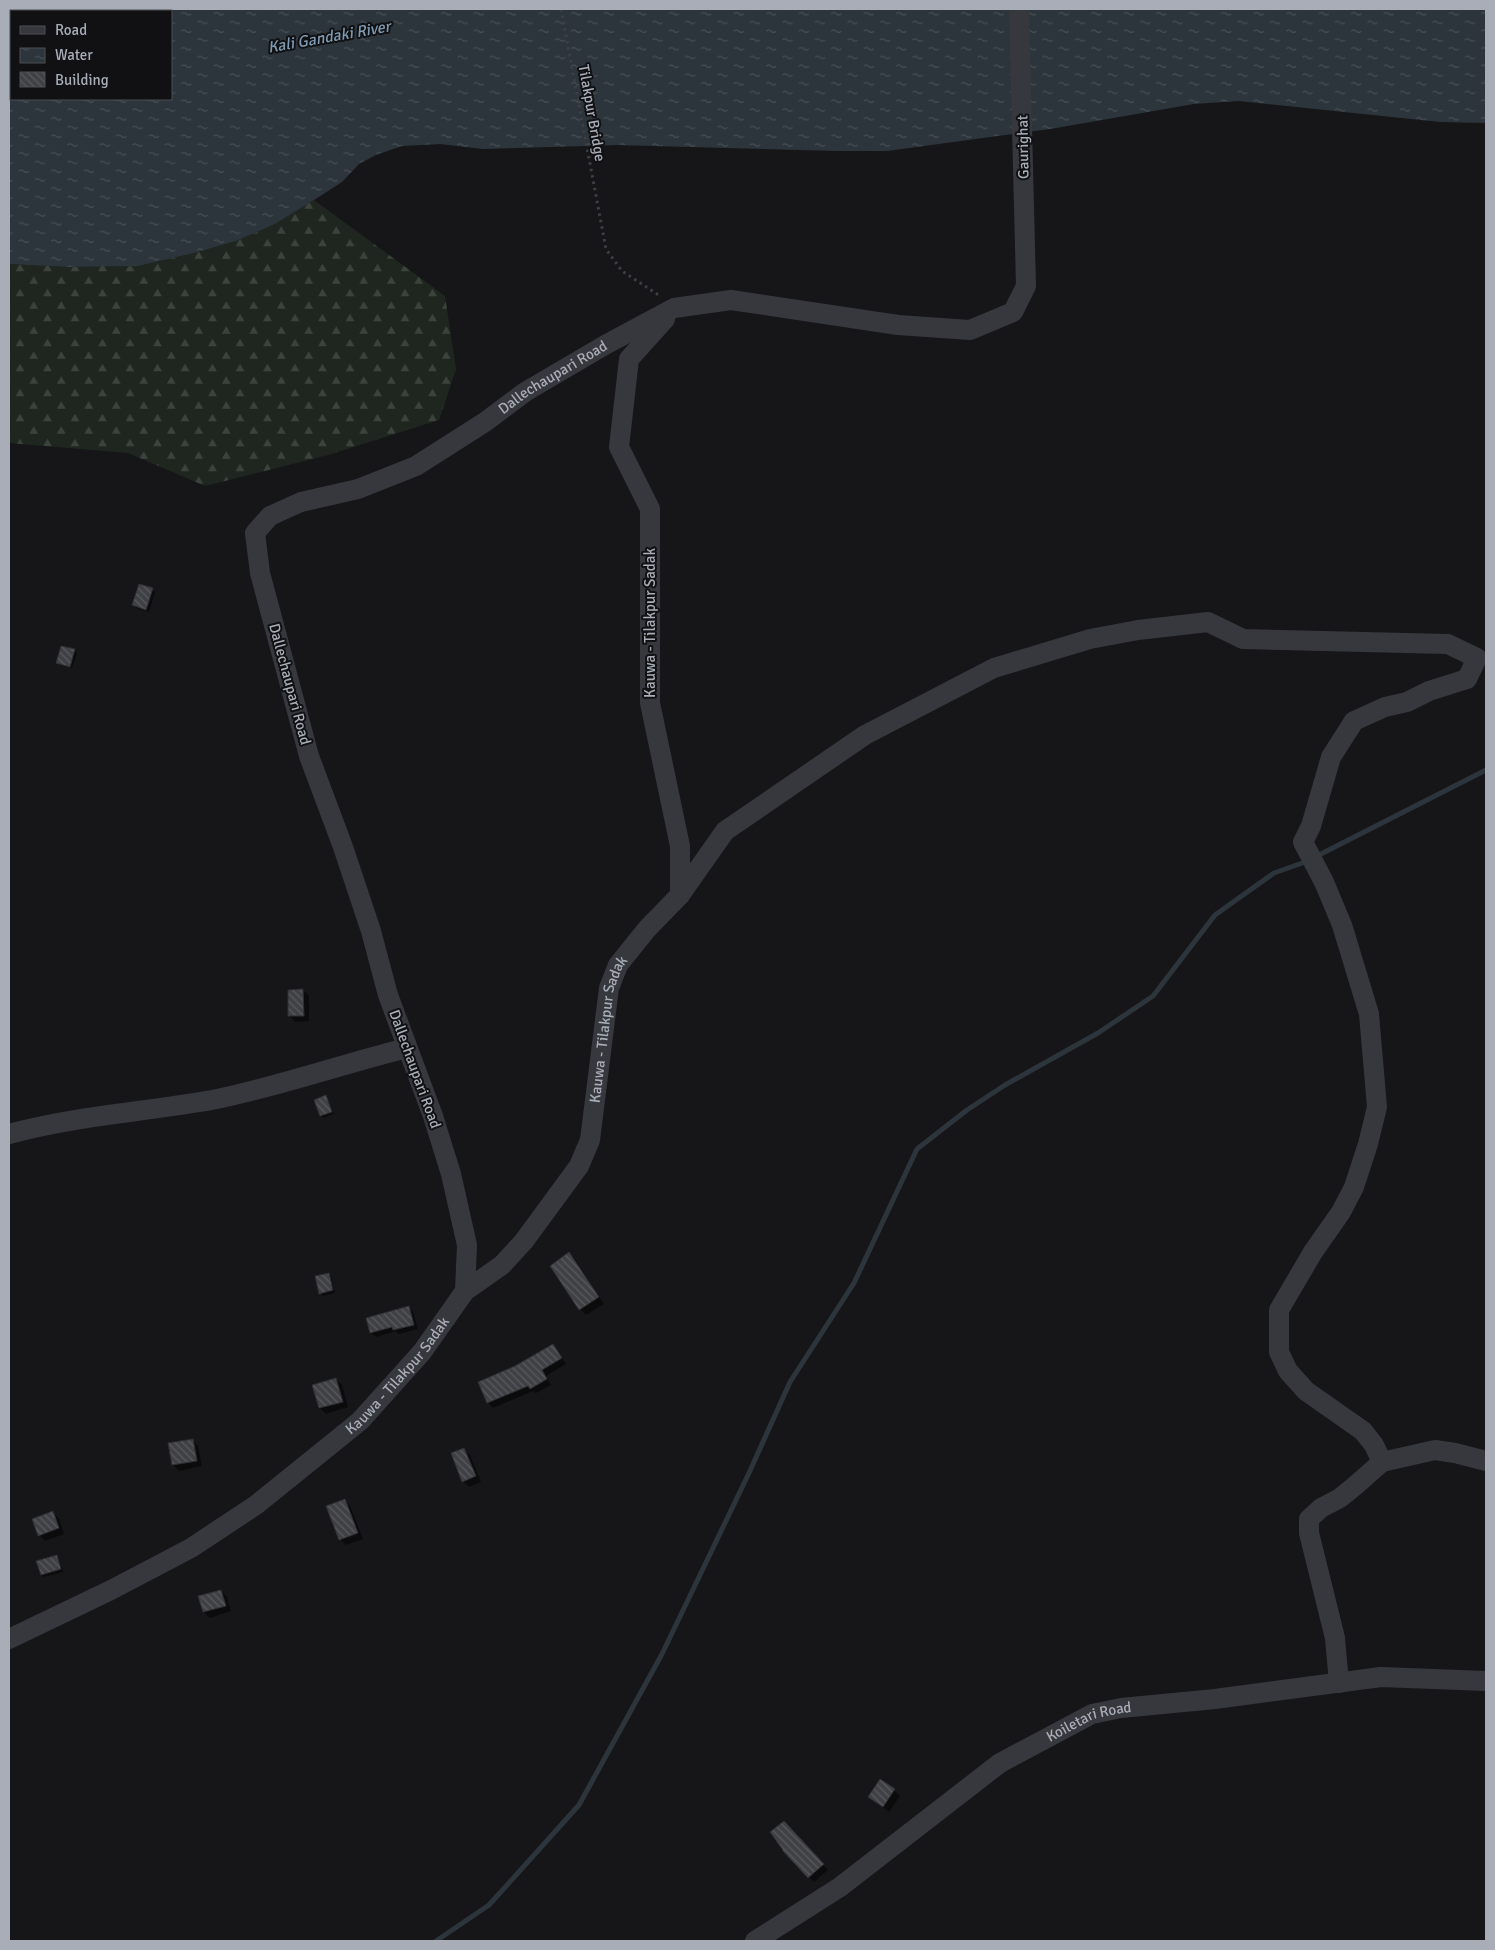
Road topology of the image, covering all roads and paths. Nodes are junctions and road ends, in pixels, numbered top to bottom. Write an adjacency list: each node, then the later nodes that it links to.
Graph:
1 (561, 9): 4 (path, Tilakpur Bridge)
2 (1019, 9): 3 (street, Gaurighat)
3 (1026, 286): 4 (street, Dallechaupari Road)
4 (674, 308): 5 (street, Kauwa - Tilakpur Sadak); 6 (street, Dallechaupari Road)
5 (680, 895): 8 (street, Kauwa - Tilakpur Sadak); 10 (street)
6 (407, 1048): 7 (street); 8 (street, Dallechaupari Road)
7 (9, 1134)
8 (465, 1291): 11 (street, Kauwa - Tilakpur Sadak)
9 (1486, 1461): 10 (street)
10 (1382, 1462): 13 (street)
11 (9, 1639)
12 (1486, 1681): 13 (street, Koiletari Road)
13 (1338, 1683): 14 (street, Koiletari Road)
14 (755, 1941)

